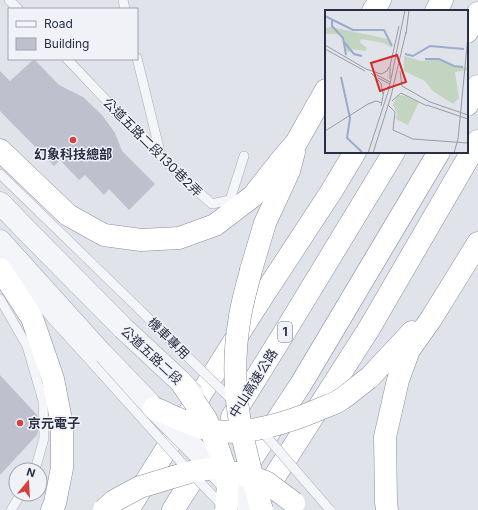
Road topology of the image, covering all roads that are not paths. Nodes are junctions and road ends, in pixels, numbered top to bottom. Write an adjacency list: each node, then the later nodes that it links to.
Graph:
1 (10, 0): 4 (lane)
2 (380, 0): 5 (highway)
3 (442, 0): 6 (highway)
4 (17, 8)
5 (374, 10)
6 (437, 10)
7 (478, 13): 8 (highway)
8 (468, 30)
9 (67, 60): 21 (lane, 公道五路二段130巷2弄)
10 (138, 60): 21 (lane)
11 (478, 86): 13 (highway)
12 (325, 92): 15 (highway)
13 (468, 103)
14 (478, 141): 44 (highway)
15 (296, 143): 16 (highway); 31 (highway, bridge)
16 (0, 150)
17 (353, 153): 41 (highway)
18 (393, 153): 42 (highway, 中山高速公路 / 1)
19 (438, 153): 43 (highway)
20 (244, 156): 21 (lane, 公道五路二段130巷2弄)
21 (162, 157)
22 (0, 174): 31 (lane, 機車專用, bridge)
23 (0, 203): 30 (street, 公道五路二段, bridge)
24 (0, 241): 29 (street)
25 (478, 242): 33 (highway, bridge); 47 (highway)
26 (0, 252): 27 (lane)
27 (8, 268): 29 (lane); 39 (highway)
28 (0, 299): 34 (lane)
29 (97, 359): 32 (street); 35 (lane, bridge)
30 (181, 382): 33 (highway, bridge)
31 (237, 404): 33 (highway, bridge)
32 (154, 408): 33 (highway, bridge); 36 (street, bridge)
33 (237, 435): 36 (highway, bridge); 37 (highway, bridge); 38 (street, bridge); 46 (lane, bridge)
34 (37, 462)
35 (190, 472): 36 (highway, bridge); 40 (highway, bridge); 43 (lane, bridge)
36 (223, 474): 37 (highway, bridge); 43 (highway, bridge); 44 (street, bridge)
37 (252, 477): 38 (highway, bridge); 45 (highway, bridge)
38 (297, 507)
39 (52, 510)
40 (104, 510)
41 (128, 510)
42 (173, 510)
43 (225, 510)
44 (253, 510)
45 (262, 510)
46 (330, 510)
47 (387, 510)

